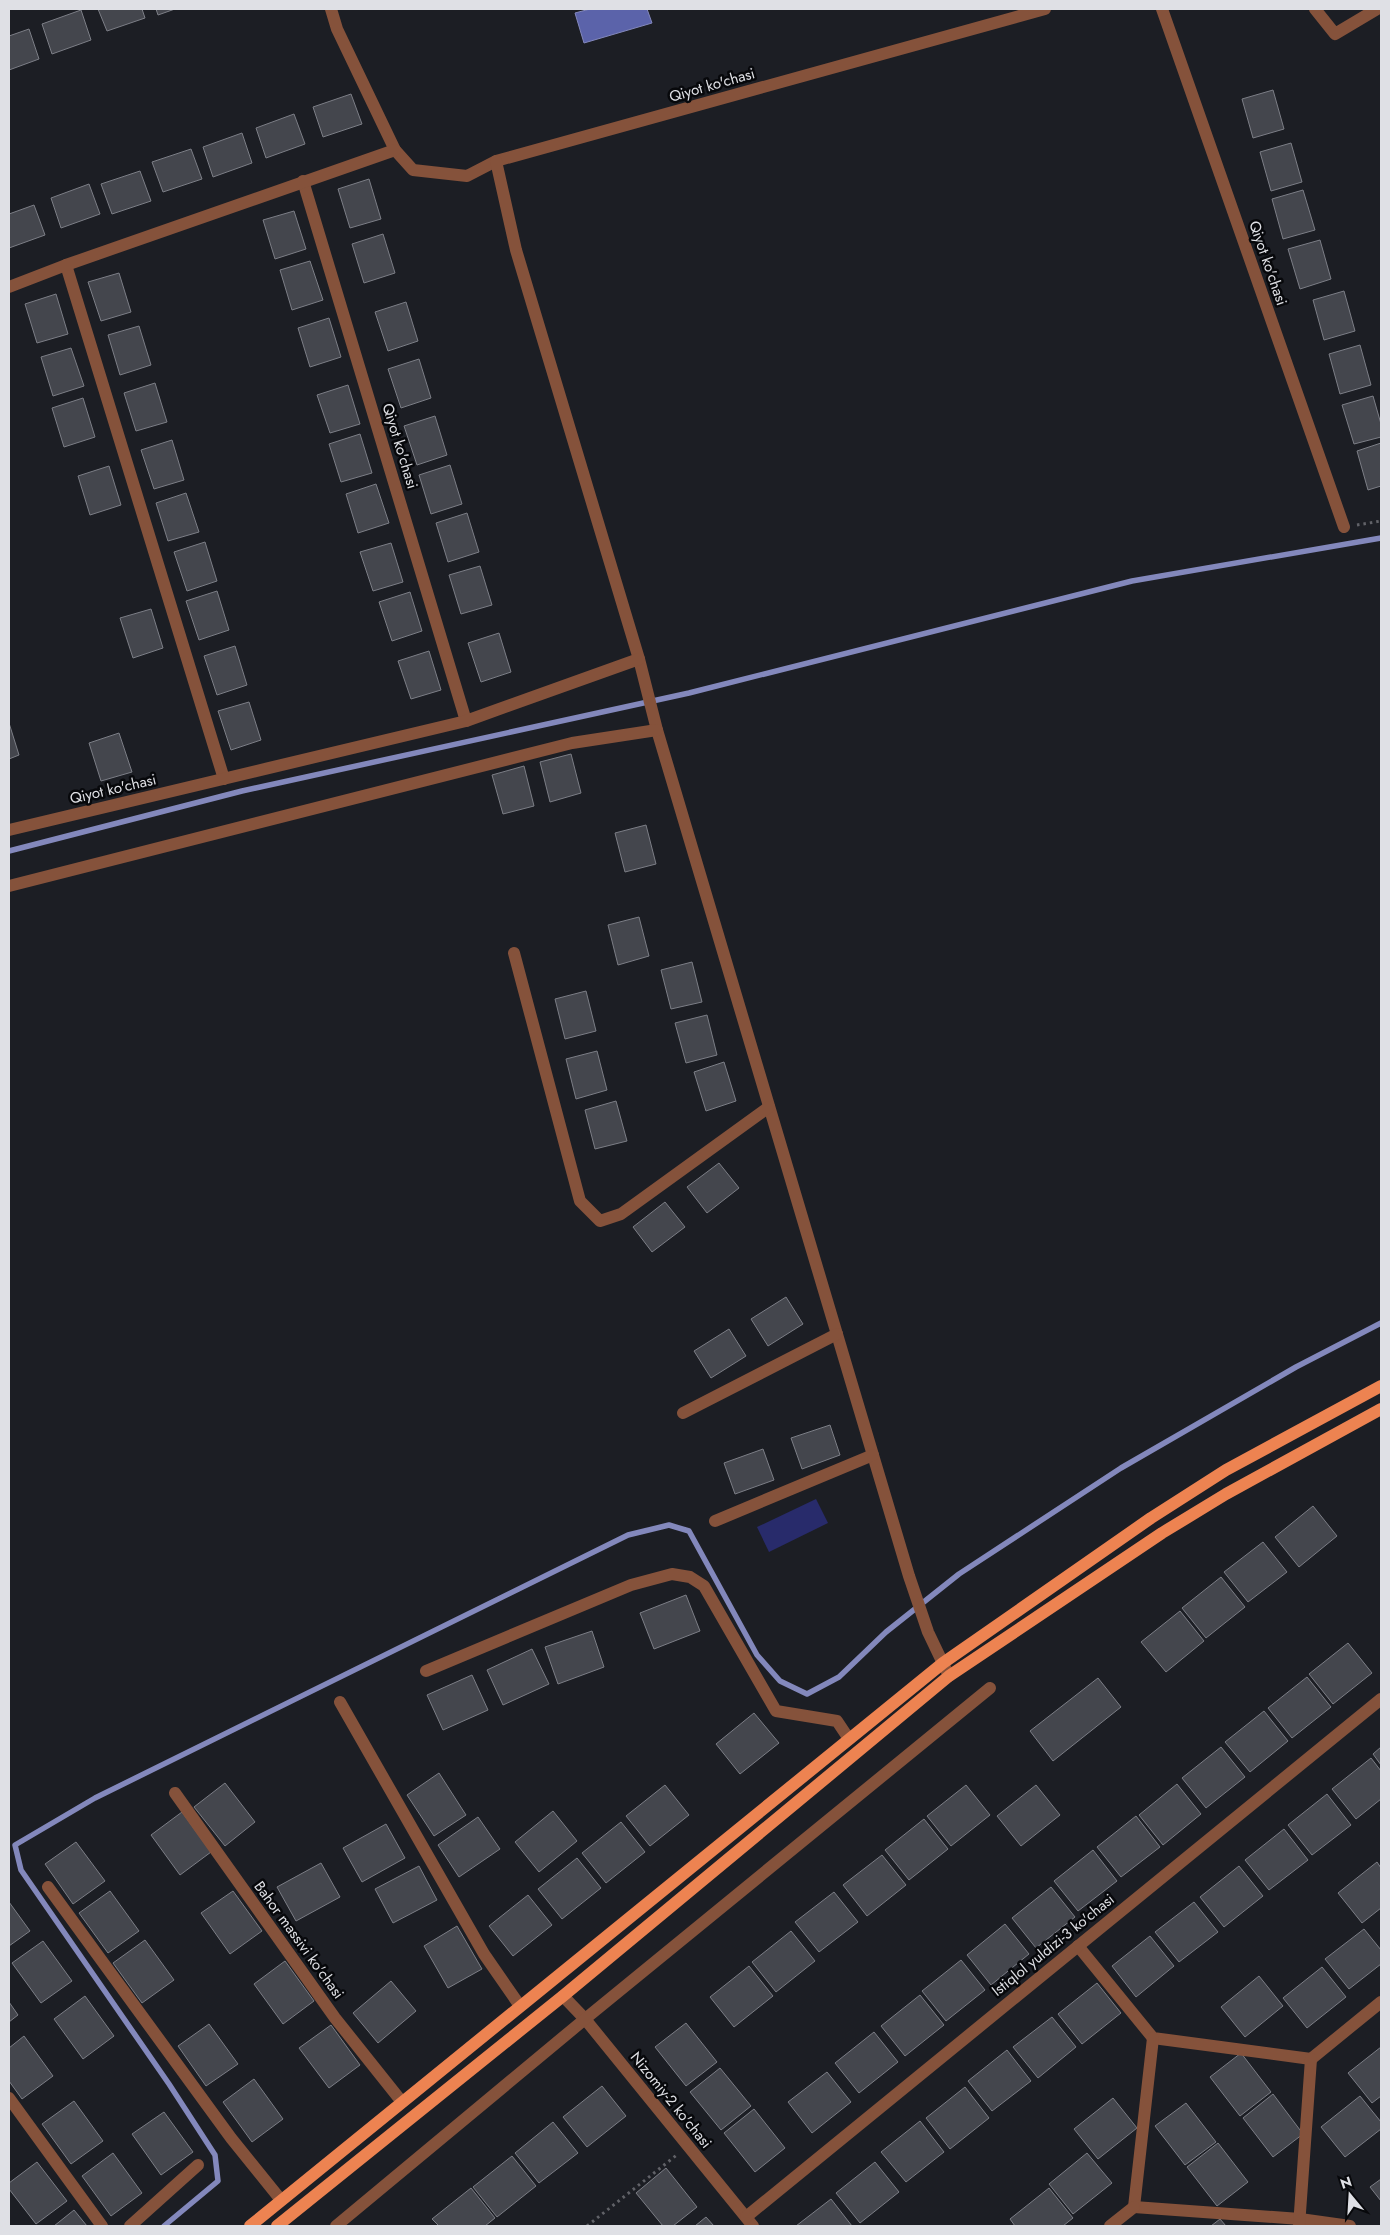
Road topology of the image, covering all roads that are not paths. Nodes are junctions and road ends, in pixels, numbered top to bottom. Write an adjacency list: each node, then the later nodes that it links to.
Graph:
1 (331, 9): 6 (street, Qiyot ko'chasi)
2 (1045, 9): 7 (street, Qiyot ko'chasi)
3 (1162, 9): 11 (street, Qiyot ko'chasi)
4 (1315, 9): 5 (street)
5 (1377, 9)
6 (395, 150): 7 (street, Qiyot ko'chasi); 8 (street)
7 (496, 161): 12 (street)
8 (303, 181): 9 (street); 13 (street, Qiyot ko'chasi)
9 (66, 265): 10 (street); 15 (street)
10 (9, 287)
11 (1344, 527)
12 (639, 659): 13 (street, Qiyot ko'chasi); 14 (street)
13 (466, 721): 15 (street, Qiyot ko'chasi)
14 (657, 730): 17 (street); 19 (street)
15 (224, 780): 16 (street, Qiyot ko'chasi)
16 (9, 830)
17 (9, 886)
18 (514, 953): 19 (street)
19 (769, 1107): 20 (street)
20 (837, 1334): 23 (street); 24 (street)
21 (1381, 1386): 26 (main road)
22 (1381, 1409): 28 (main road)
23 (683, 1413)
24 (873, 1455): 25 (street); 26 (street)
25 (715, 1521)
26 (943, 1663): 28 (street); 32 (main road)
27 (426, 1671): 32 (street)
28 (950, 1676): 36 (main road)
29 (990, 1688): 39 (street)
30 (1381, 1699): 35 (street, Istiqlol yuldizi-3 ko'chasi)
31 (340, 1702): 38 (street)
32 (849, 1739): 38 (main road)
33 (175, 1793): 43 (street, Bahor massivi ko'chasi)
34 (48, 1887): 45 (street)
35 (1078, 1946): 40 (street); 47 (street, Istiqlol yuldizi-3 ko'chasi)
36 (563, 1996): 39 (street, Nizomiy-2 ko'chasi); 52 (main road)
37 (1381, 2002): 41 (street)
38 (520, 2006): 43 (main road)
39 (585, 2019): 47 (street, Nizomiy-2 ko'chasi); 53 (street)
40 (1153, 2038): 41 (street); 46 (street)
41 (1311, 2059): 48 (street)
42 (9, 2098): 49 (street)
43 (402, 2102): 45 (main road)
44 (198, 2165): 50 (street)
45 (281, 2200): 51 (main road)
46 (1134, 2207): 48 (street); 54 (street)
47 (749, 2222)
48 (1300, 2223): 55 (street)
49 (102, 2226)
50 (130, 2226)
51 (250, 2226)
52 (278, 2226)
53 (336, 2226)
54 (1110, 2226)
55 (1350, 2226)

